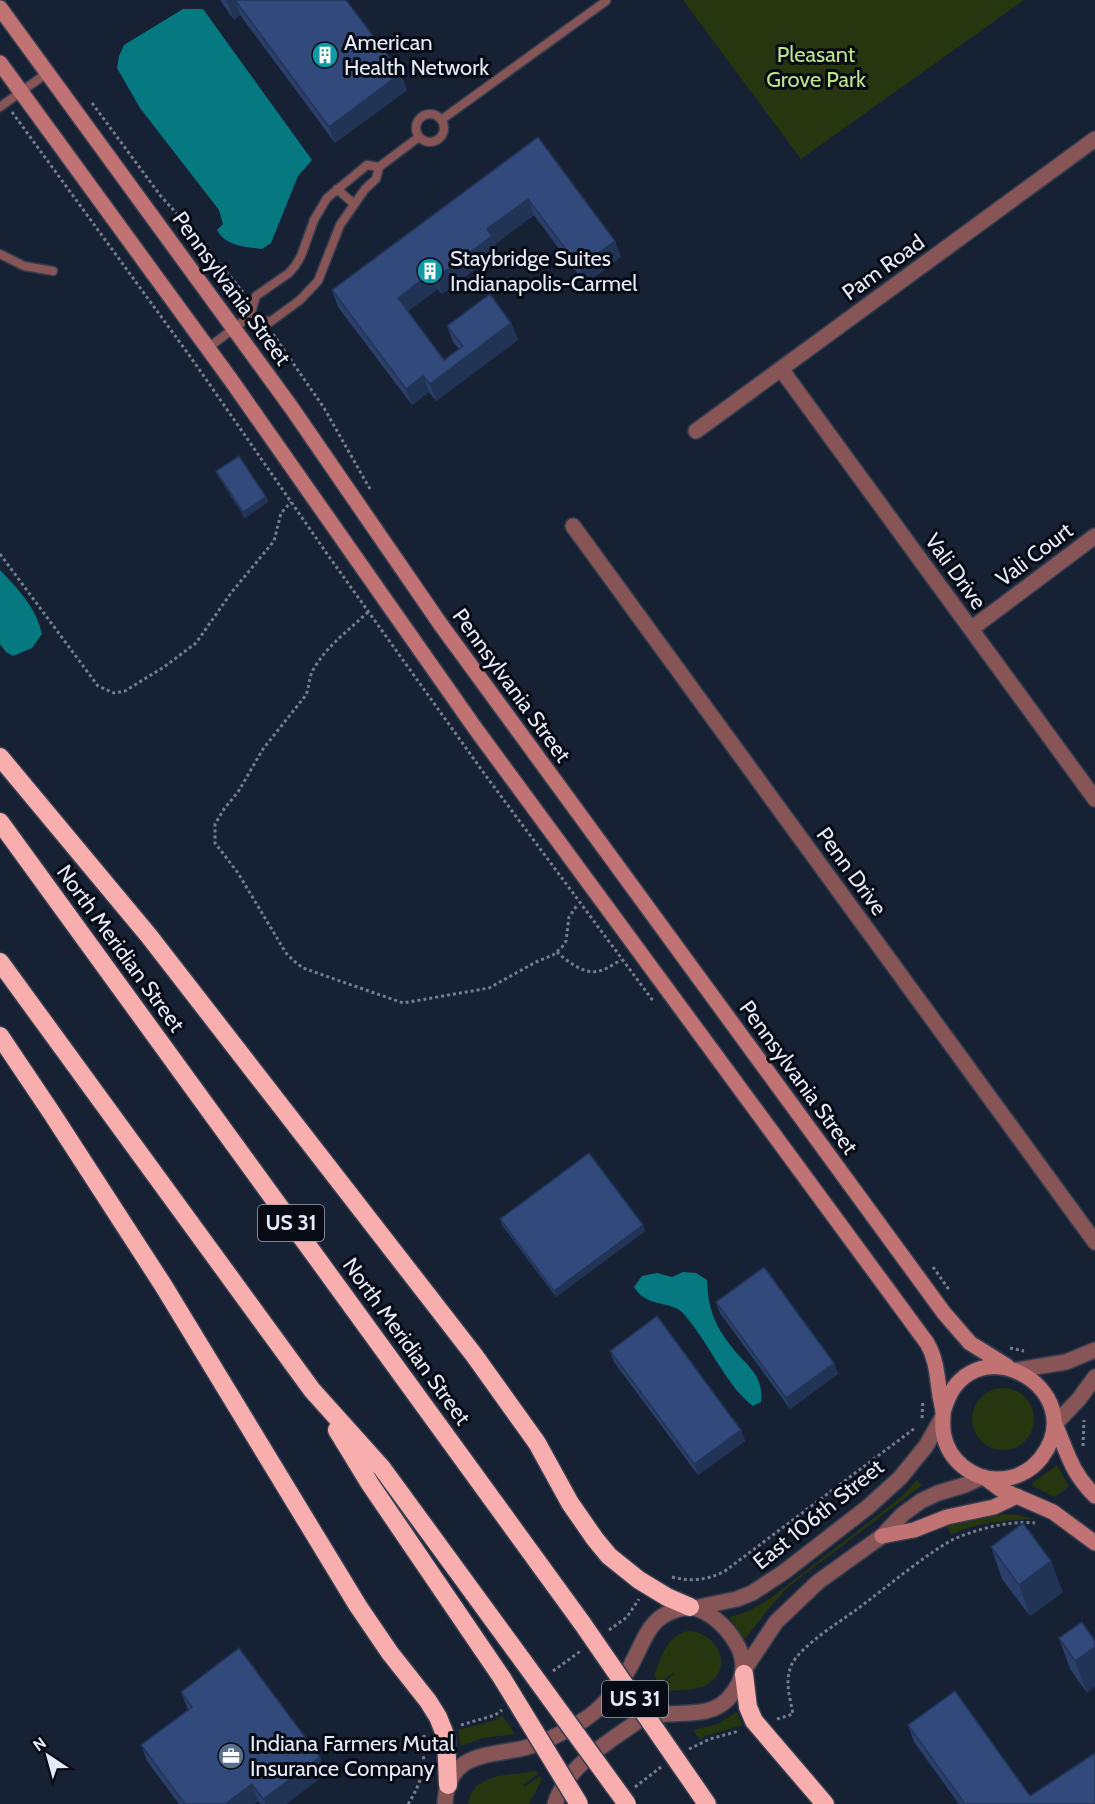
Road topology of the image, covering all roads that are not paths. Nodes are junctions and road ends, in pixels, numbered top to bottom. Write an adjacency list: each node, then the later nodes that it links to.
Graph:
1 (606, 1): 7 (lane)
2 (0, 8): 4 (main road, Pennsylvania Street)
3 (0, 63): 5 (main road)
4 (47, 73): 5 (lane); 16 (main road, Pennsylvania Street)
5 (21, 92): 6 (lane); 17 (main road)
6 (3, 105)
7 (441, 120): 8 (lane); 8 (lane)
8 (419, 137): 10 (lane)
9 (1095, 139): 18 (street, Pam Road)
10 (379, 166): 11 (lane); 12 (lane)
11 (337, 189): 12 (lane); 15 (lane)
12 (354, 204): 15 (lane)
13 (0, 254): 14 (lane)
14 (54, 272)
15 (250, 316): 16 (lane)
16 (233, 328): 17 (lane); 30 (main road, Pennsylvania Street)
17 (208, 348): 33 (main road)
18 (781, 369): 19 (street, Pam Road); 22 (street, Vali Drive)
19 (696, 431)
20 (573, 526): 28 (street, Penn Drive)
21 (1095, 536): 22 (street, Vali Court)
22 (970, 629): 24 (street, Vali Drive)
23 (0, 757): 40 (highway)
24 (1095, 799)
25 (0, 822): 47 (highway, North Meridian Street / US 31, bridge)
26 (0, 962): 32 (highway)
27 (0, 1036): 42 (highway)
28 (1095, 1242)
29 (1095, 1350): 30 (street)
30 (1012, 1369): 33 (main road); 34 (main road)
31 (1095, 1377): 34 (street)
32 (312, 1390): 45 (highway, bridge); 46 (highway, bridge)
33 (942, 1416): 35 (main road); 40 (street, East 106th Street)
34 (1056, 1424): 35 (main road); 37 (main road)
35 (984, 1477): 36 (main road); 38 (street)
36 (1017, 1496): 38 (main road); 39 (main road)
37 (1095, 1496)
38 (882, 1536): 41 (street)
39 (1095, 1543)
40 (692, 1607): 41 (street); 42 (street, East 106th Street)
41 (744, 1672): 44 (street); 48 (highway)
42 (446, 1793): 43 (street, East 106th Street)
43 (437, 1804)
44 (555, 1804)
45 (579, 1804)
46 (627, 1804)
47 (707, 1804)
48 (825, 1804)

